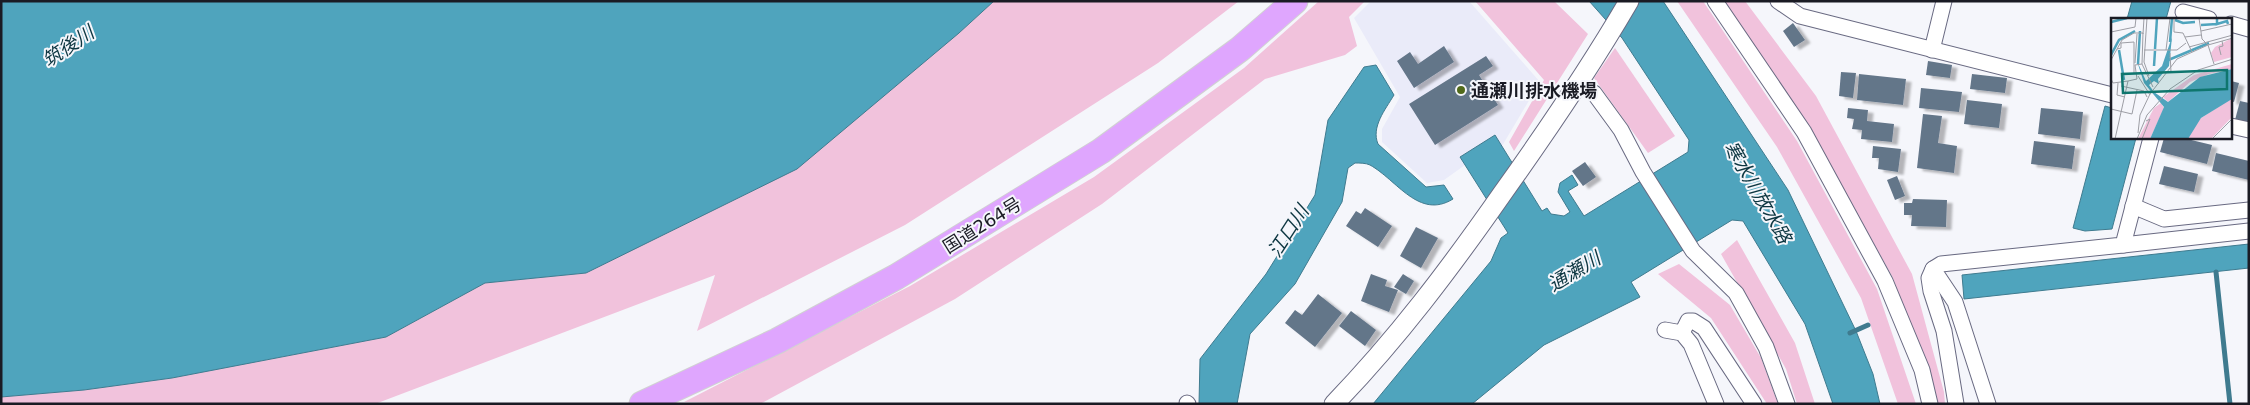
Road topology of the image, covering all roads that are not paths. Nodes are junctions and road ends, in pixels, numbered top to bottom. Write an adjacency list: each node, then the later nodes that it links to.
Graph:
1 (1294, 1): 23 (highway, 国道264号)
2 (1629, 1): 11 (street)
3 (1715, 1): 28 (street)
4 (1778, 1): 10 (street)
5 (1944, 1): 10 (street)
6 (2183, 11): 7 (street)
7 (2206, 18)
8 (2232, 24): 9 (street)
9 (2249, 29)
10 (1932, 50): 12 (street)
11 (1583, 79): 24 (street); 27 (street)
12 (2111, 95)
13 (2232, 126): 14 (street)
14 (2249, 130)
15 (2151, 139): 16 (street)
16 (2133, 206): 17 (street); 19 (street)
17 (2249, 210)
18 (2249, 231): 19 (street)
19 (2123, 245): 20 (street)
20 (1933, 270): 29 (street); 30 (street)
21 (1664, 330): 22 (street)
22 (1682, 333): 25 (street); 26 (street)
23 (642, 404)
24 (1334, 404)
25 (1716, 404)
26 (1754, 404)
27 (1788, 404)
28 (1930, 404)
29 (1956, 404)
30 (1988, 404)

